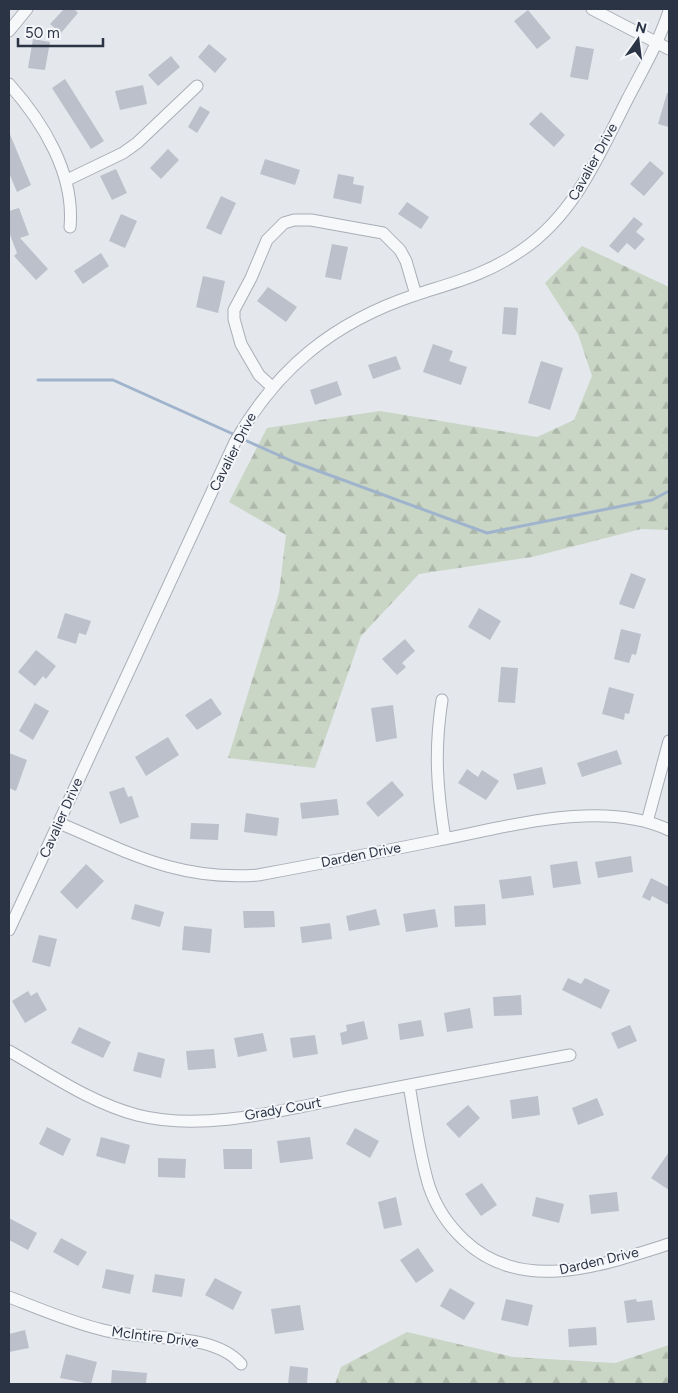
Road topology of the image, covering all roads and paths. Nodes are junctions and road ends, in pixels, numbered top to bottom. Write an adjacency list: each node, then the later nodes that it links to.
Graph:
1 (27, 9): 4 (street)
2 (592, 9): 5 (street)
3 (669, 11): 5 (street, Cavalier Drive)
4 (9, 31)
5 (656, 42): 6 (street); 11 (street, Cavalier Drive)
6 (669, 49)
7 (9, 84): 9 (street)
8 (197, 86): 9 (street)
9 (67, 180): 10 (street)
10 (70, 227)
11 (416, 295): 12 (street, Cavalier Drive); 12 (street)
12 (272, 387): 16 (street, Cavalier Drive)
13 (442, 700): 18 (street)
14 (669, 741): 15 (street)
15 (647, 822): 17 (street, Darden Drive); 18 (street, Darden Drive)
16 (59, 823): 18 (street, Darden Drive); 19 (street, Cavalier Drive)
17 (669, 830)
18 (445, 839)
19 (9, 930)
20 (9, 1051): 22 (street, Grady Court)
21 (570, 1055): 22 (street, Grady Court)
22 (409, 1085): 23 (street, Darden Drive)
23 (669, 1244)
24 (9, 1296): 25 (street, McIntire Drive)
25 (241, 1364)

